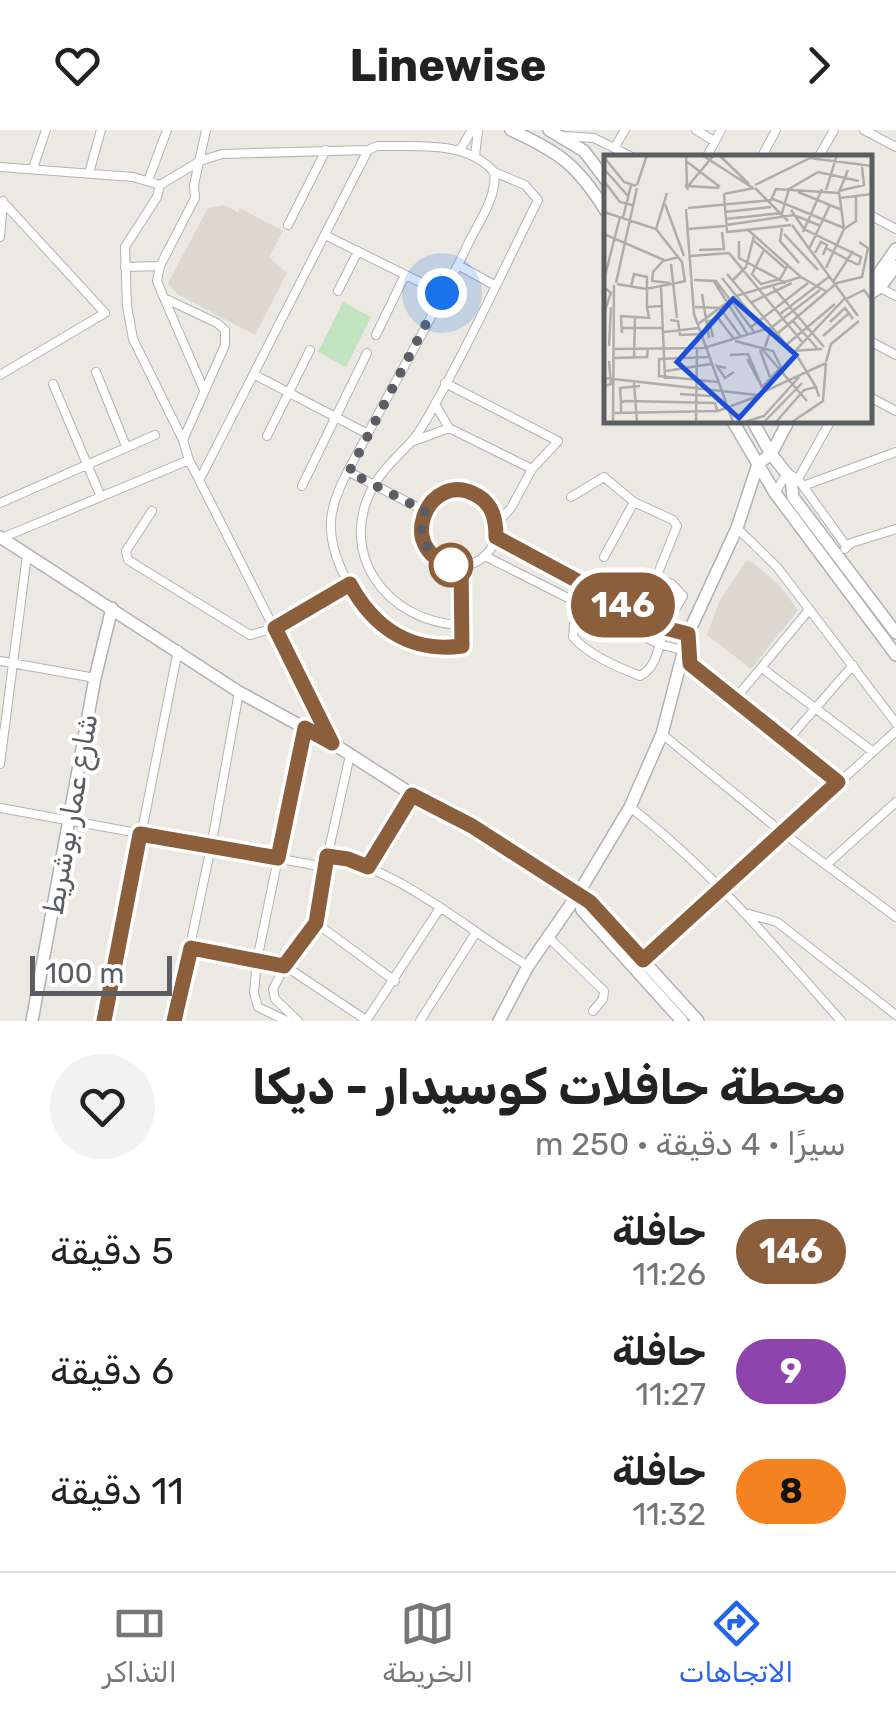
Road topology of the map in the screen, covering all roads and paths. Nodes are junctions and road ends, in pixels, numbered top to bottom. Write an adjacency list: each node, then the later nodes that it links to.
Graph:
1 (46, 130): 27 (street)
2 (101, 130): 29 (street)
3 (167, 130): 31 (street)
4 (206, 130): 25 (street)
5 (475, 130): 19 (street); 24 (street)
6 (511, 130): 34 (main road)
7 (625, 130): 15 (street)
8 (696, 130): 14 (street)
9 (720, 130): 14 (street)
10 (776, 130): 22 (street)
11 (864, 130): 16 (street)
12 (831, 131): 23 (street)
13 (554, 133): 15 (street); 30 (main road)
14 (714, 141): 21 (street)
15 (615, 147): 20 (street)
16 (896, 147)
17 (326, 150): 18 (street); 25 (street); 36 (street)
18 (368, 150): 19 (street); 38 (street)
19 (460, 150): 24 (street)
20 (629, 155)
21 (707, 155)
22 (763, 155)
23 (819, 155)
24 (475, 156): 28 (street)
25 (200, 161): 32 (street); 43 (street)
26 (0, 167): 27 (street)
27 (33, 168): 29 (street)
28 (494, 172): 42 (street); 47 (street)
29 (89, 174): 31 (street)
30 (604, 177)
31 (148, 181): 32 (street)
32 (160, 185): 45 (street)
33 (2, 200): 39 (street); 54 (street)
34 (604, 209)
35 (871, 216): 37 (street)
36 (288, 225)
37 (896, 229)
38 (325, 234): 41 (street); 62 (street)
39 (0, 237)
40 (896, 249): 48 (main road)
41 (358, 251): 46 (street); 49 (street)
42 (458, 265): 47 (street); 50 (street)
43 (160, 266): 45 (street); 52 (street)
44 (896, 266): 48 (main road)
45 (125, 267): 53 (street)
46 (406, 274): 50 (street); 55 (street)
47 (496, 286): 63 (street)
48 (871, 288): 51 (street)
49 (338, 290)
50 (442, 293): 77 (street)
51 (896, 296)
52 (164, 298): 65 (street); 65 (street)
53 (127, 306): 54 (street); 79 (street)
54 (104, 314): 61 (street)
55 (376, 335)
56 (871, 342): 59 (street)
57 (310, 350): 66 (street)
58 (367, 353): 70 (street)
59 (896, 355)
60 (96, 372): 81 (street)
61 (0, 375)
62 (255, 376): 66 (street); 89 (street)
63 (445, 383): 68 (street); 87 (street)
64 (53, 384): 85 (street)
65 (205, 392): 79 (street)
66 (288, 392): 70 (street); 78 (street)
67 (871, 398): 69 (street)
68 (435, 404): 75 (street); 80 (street)
69 (896, 411)
70 (336, 417): 77 (street); 92 (street)
71 (733, 422): 86 (main road)
72 (753, 422): 83 (main road)
73 (788, 422): 83 (main road)
74 (830, 422): 90 (street)
75 (450, 428): 80 (street); 87 (street)
76 (155, 434): 81 (street)
77 (368, 434): 88 (street)
78 (267, 436)
79 (184, 440): 84 (street)
80 (412, 442): 91 (street)
81 (126, 446): 85 (street)
82 (896, 452): 90 (street)
83 (771, 454): 86 (main road); 90 (main road)
84 (189, 460): 89 (street); 94 (street)
85 (90, 464): 94 (street); 97 (street)
86 (758, 464): 93 (main road); 101 (main road)
87 (532, 468): 100 (street)
88 (349, 472): 91 (street); 110 (street)
89 (200, 478): 116 (street)
90 (796, 479): 93 (street); 105 (street); 105 (main road)
91 (374, 483): 99 (street); 115 (street)
92 (302, 486)
93 (774, 493): 123 (main road)
94 (101, 497): 104 (street)
95 (570, 497): 96 (street)
96 (634, 502): 108 (street); 117 (street)
97 (0, 503)
98 (152, 511): 116 (street)
99 (425, 511): 100 (street); 109 (street)
100 (496, 524): 103 (street)
101 (737, 528): 114 (street); 119 (main road)
102 (896, 529): 105 (street)
103 (496, 537): 107 (street); 111 (street)
104 (1, 538): 106 (main road)
105 (842, 551): 118 (main road)
106 (27, 552): 113 (main road); 125 (street)
107 (484, 556): 109 (street); 112 (street)
108 (604, 557)
109 (461, 566): 115 (street)
110 (350, 584): 115 (street); 116 (street)
111 (591, 587): 112 (street); 117 (street)
112 (584, 606): 120 (street); 120 (street)
113 (112, 608): 121 (main road); 129 (main road, شارع عمار بوشريط)
114 (808, 610): 127 (street); 128 (street)
115 (460, 625)
116 (275, 628): 137 (street)
117 (665, 628): 119 (street); 120 (street)
118 (896, 633)
119 (688, 634): 122 (main road); 126 (street)
120 (660, 644): 122 (street)
121 (178, 650): 130 (main road); 148 (street)
122 (682, 650): 126 (street); 135 (main road)
123 (896, 655)
124 (0, 661): 125 (street)
125 (13, 663): 129 (street); 140 (street)
126 (690, 664): 131 (street)
127 (853, 665): 132 (street); 133 (street)
128 (762, 668): 131 (street); 132 (street)
129 (95, 678): 146 (main road, شارع عمار بوشريط)
130 (239, 692): 134 (main road); 149 (street)
131 (736, 698): 136 (street)
132 (816, 709): 136 (street); 138 (street)
133 (896, 727): 138 (street)
134 (305, 728): 137 (main road); 151 (street)
135 (662, 734): 144 (main road); 147 (street)
136 (788, 741): 141 (street)
137 (332, 743): 139 (main road)
138 (872, 751): 141 (street)
139 (350, 755): 142 (main road); 150 (street)
140 (0, 764)
141 (838, 782): 147 (street)
142 (412, 795): 154 (street); 156 (main road)
143 (896, 802): 152 (street)
144 (630, 807): 155 (street); 156 (main road)
145 (0, 808): 146 (street)
146 (68, 821): 148 (street); 173 (main road, شارع عمار بوشريط)
147 (783, 833): 152 (street); 155 (street)
148 (140, 834): 149 (street); 174 (street)
149 (211, 848): 151 (street); 163 (street)
150 (327, 856): 153 (street); 154 (street)
151 (278, 858): 153 (street); 164 (street)
152 (826, 864): 159 (street)
153 (325, 866): 160 (street)
154 (368, 867): 157 (street)
155 (721, 890): 158 (street); 165 (street)
156 (578, 894): 162 (main road); 165 (main road); 181 (main road)
157 (440, 908): 161 (street); 168 (street)
158 (746, 913): 172 (street); 183 (street)
159 (896, 917)
160 (316, 923): 166 (street); 168 (street)
161 (475, 934): 167 (street); 179 (street)
162 (549, 938): 167 (main road); 171 (street)
163 (191, 948): 164 (street); 175 (street)
164 (257, 960): 166 (street); 170 (street)
165 (643, 960): 182 (main road)
166 (284, 966): 169 (street); 178 (street)
167 (528, 966): 180 (main road)
168 (395, 981): 178 (street)
169 (274, 995): 170 (street); 177 (street)
170 (258, 1008): 176 (street)
171 (593, 1011)
172 (896, 1015)
173 (32, 1021)
174 (104, 1021)
175 (174, 1021)
176 (287, 1021)
177 (298, 1021)
178 (366, 1021)
179 (420, 1021)
180 (498, 1021)
181 (682, 1021)
182 (698, 1021)
183 (841, 1021)

